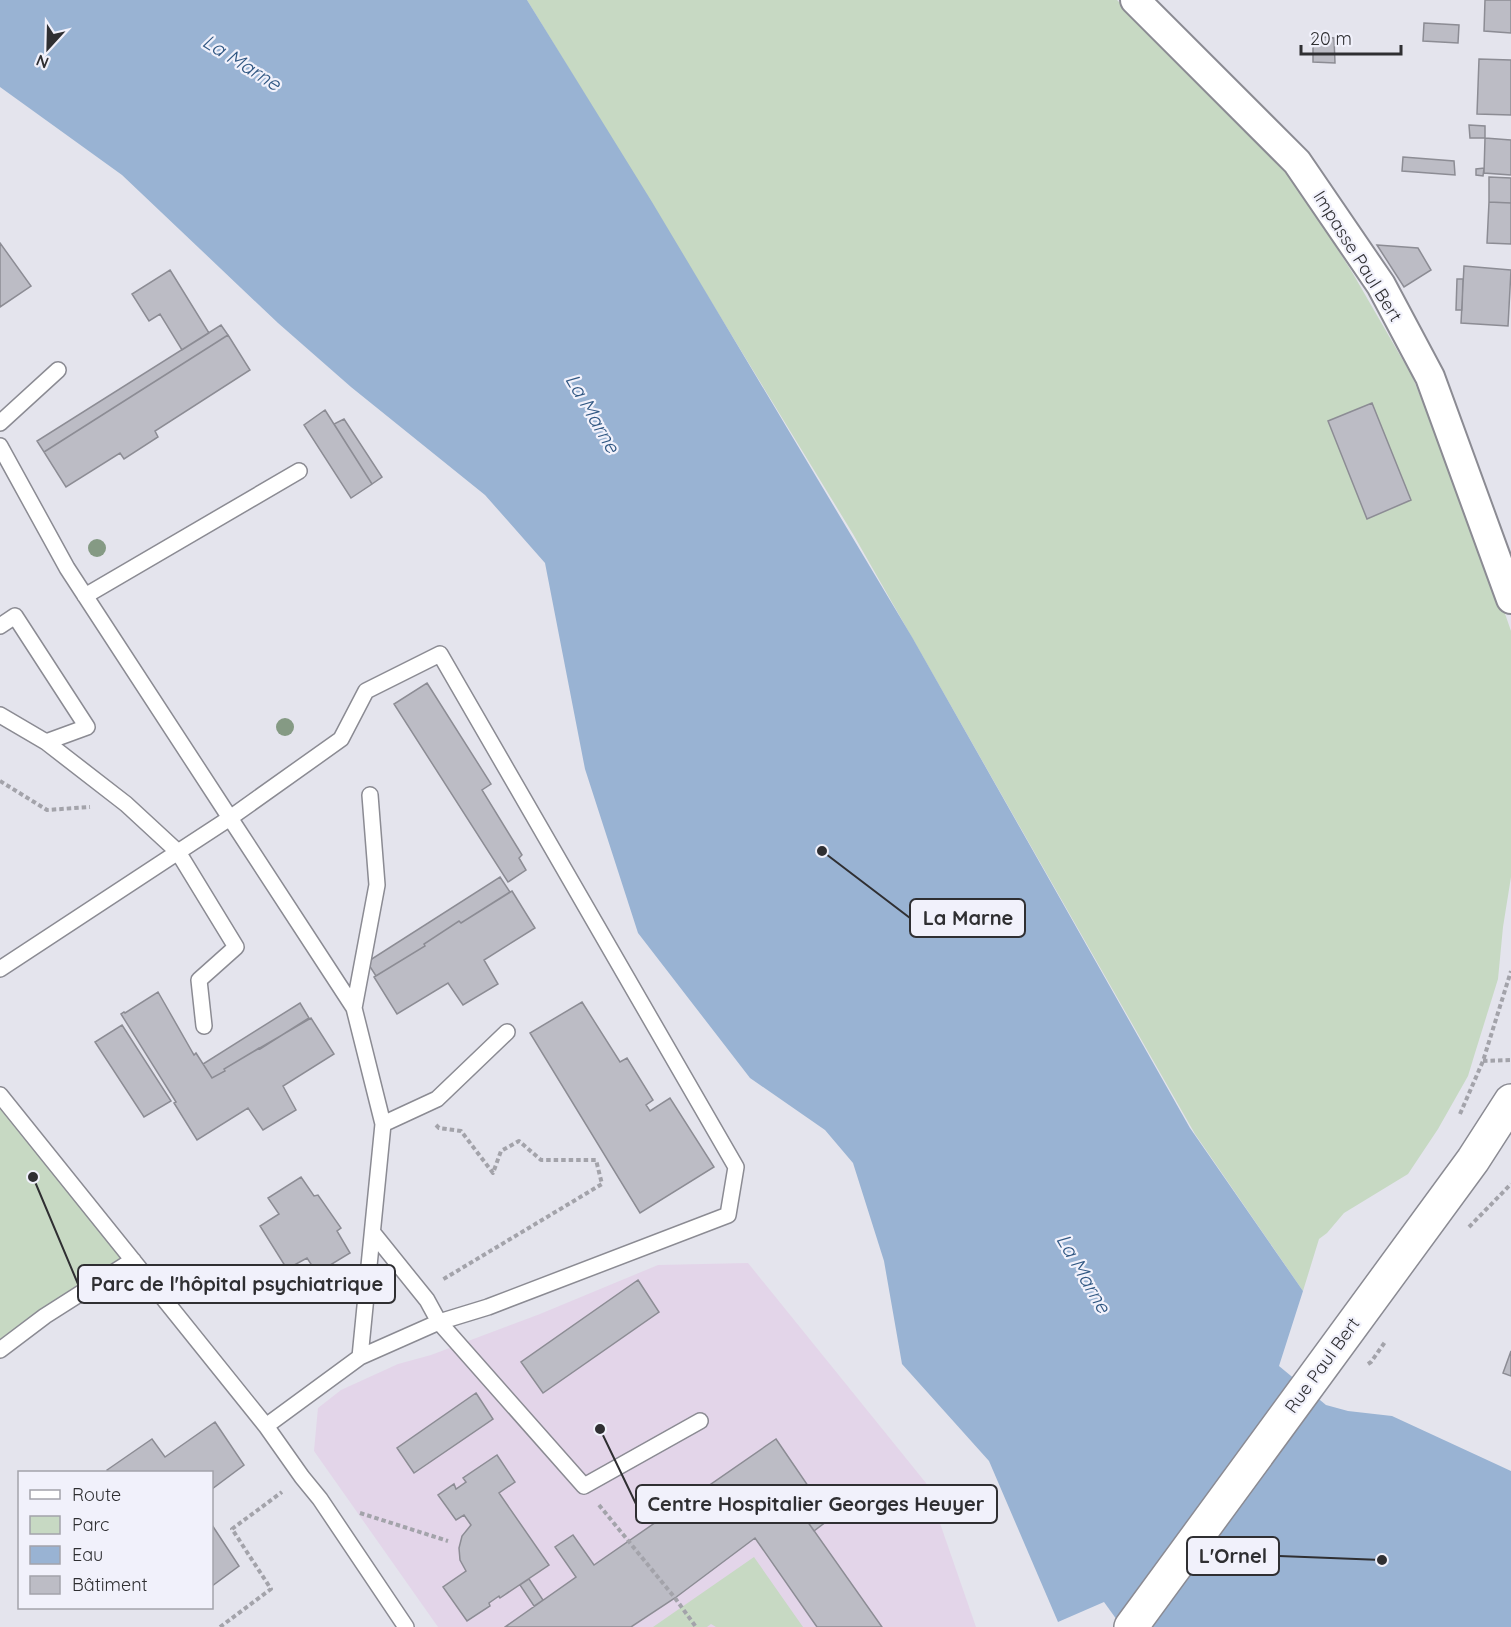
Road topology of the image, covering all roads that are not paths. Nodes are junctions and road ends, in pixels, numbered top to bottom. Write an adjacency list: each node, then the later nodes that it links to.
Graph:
1 (1135, 0): 7 (street, Impasse Paul Bert)
2 (58, 370): 3 (lane)
3 (0, 423)
4 (0, 446): 6 (lane)
5 (299, 471): 6 (lane)
6 (85, 596): 12 (lane)
7 (1511, 599)
8 (0, 626): 10 (lane)
9 (0, 715): 10 (lane)
10 (46, 742): 13 (lane)
11 (370, 795): 15 (lane)
12 (230, 818): 13 (lane); 15 (lane); 23 (lane)
13 (178, 852): 14 (lane); 16 (lane)
14 (0, 969)
15 (354, 1008): 20 (lane)
16 (204, 1026)
17 (507, 1032): 20 (lane)
18 (0, 1095): 22 (lane)
19 (1510, 1103): 29 (main road, Rue Paul Bert)
20 (384, 1124): 21 (lane)
21 (373, 1233): 23 (lane); 25 (lane)
22 (132, 1260): 24 (lane); 27 (lane)
23 (439, 1322): 25 (lane); 26 (lane)
24 (0, 1350)
25 (360, 1357): 27 (lane)
26 (700, 1421)
27 (266, 1426): 28 (lane)
28 (406, 1627)
29 (1131, 1627)

